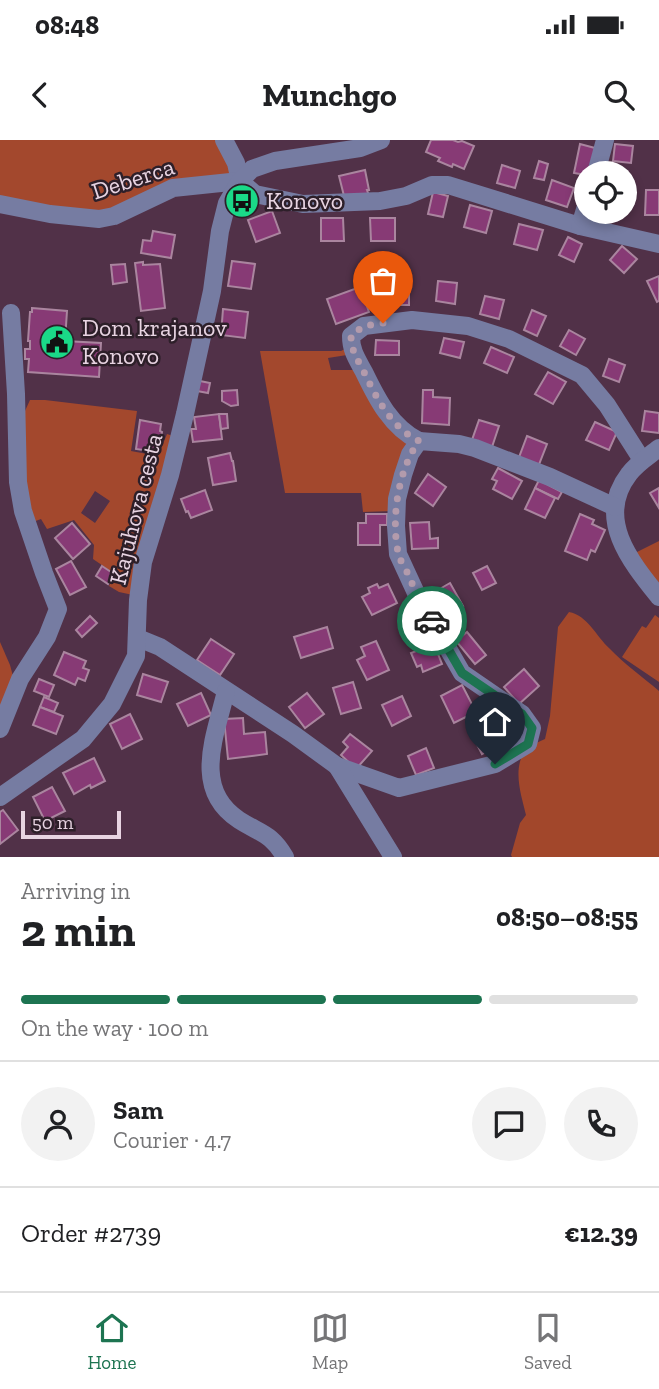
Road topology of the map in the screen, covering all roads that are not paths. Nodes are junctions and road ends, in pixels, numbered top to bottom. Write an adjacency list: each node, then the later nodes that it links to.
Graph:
1 (224, 140): 5 (street)
2 (381, 140): 5 (street)
3 (605, 140): 4 (street)
4 (599, 161)
5 (240, 181): 6 (street, Deberca); 7 (street); 15 (street, Kajuhova cesta)
6 (0, 204)
7 (580, 226): 8 (street)
8 (659, 244)
9 (11, 313): 17 (street)
10 (419, 441): 12 (street); 13 (street); 18 (street)
11 (659, 449): 12 (street)
12 (642, 460): 13 (street)
13 (615, 507): 14 (street)
14 (659, 597)
15 (138, 638): 16 (street); 19 (street, Kajuhova cesta)
16 (226, 691): 18 (street); 20 (street)
17 (0, 729)
18 (337, 766): 21 (street)
19 (0, 797)
20 (285, 857)
21 (393, 857)

